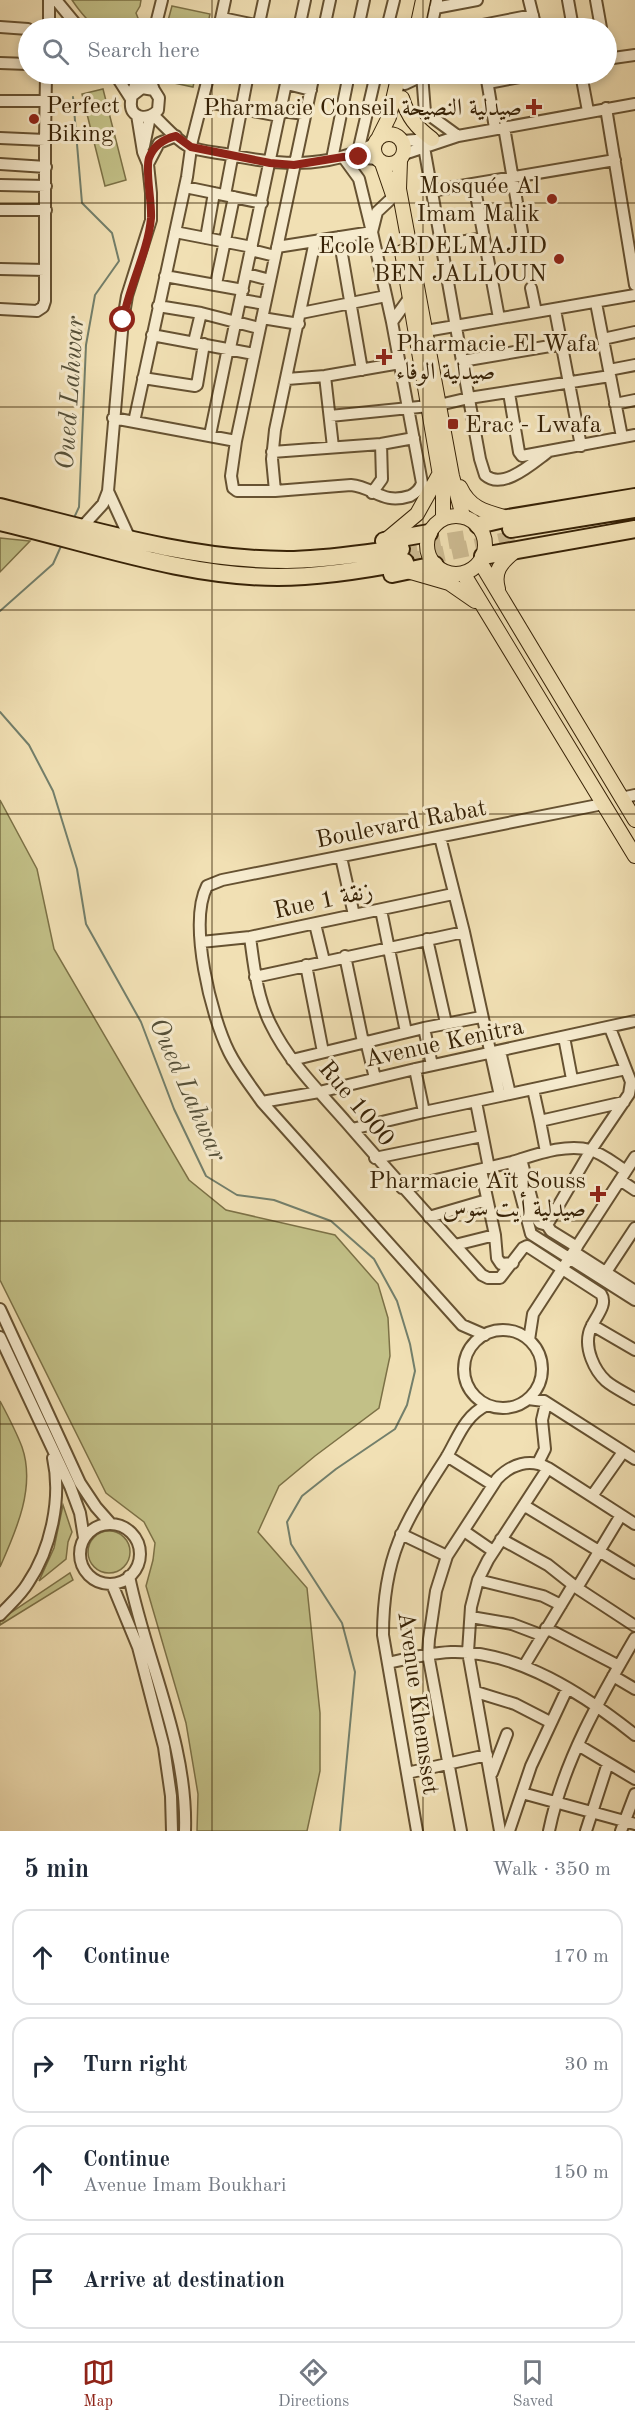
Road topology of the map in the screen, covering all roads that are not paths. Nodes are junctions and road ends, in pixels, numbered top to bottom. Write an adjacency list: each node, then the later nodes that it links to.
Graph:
1 (50, 0): 17 (street)
2 (56, 0): 18 (street)
3 (162, 0): 19 (street)
4 (225, 0): 20 (street)
5 (264, 0): 21 (street)
6 (305, 0): 22 (street)
7 (330, 0): 23 (street)
8 (364, 0): 24 (street)
9 (394, 0): 25 (street)
10 (414, 0): 26 (main road)
11 (477, 0): 15 (street)
12 (529, 0): 16 (street)
13 (568, 0): 31 (street)
14 (596, 0): 32 (street)
15 (432, 3): 27 (main road); 28 (street)
16 (533, 15): 29 (street); 30 (street)
17 (49, 18)
18 (71, 18)
19 (158, 18)
20 (221, 18)
21 (262, 18)
22 (301, 18)
23 (326, 18)
24 (360, 18)
25 (390, 18)
26 (410, 18)
27 (423, 18)
28 (431, 18)
29 (518, 18)
30 (534, 18)
31 (571, 18)
32 (599, 18)
33 (0, 27): 34 (street)
34 (18, 28)
35 (635, 54): 36 (street)
36 (617, 57)
37 (0, 63): 38 (street)
38 (18, 64)
39 (46, 84): 59 (street)
40 (130, 84): 57 (street)
41 (139, 84): 57 (street)
42 (143, 84): 57 (street)
43 (206, 84): 60 (street)
44 (246, 84): 63 (street)
45 (285, 84): 66 (street)
46 (299, 84): 56 (street)
47 (312, 84): 56 (street)
48 (348, 84): 81 (street)
49 (375, 84): 79 (street)
50 (401, 84): 74 (main road)
51 (402, 84): 75 (main road)
52 (402, 84): 77 (main road)
53 (423, 84): 71 (street)
54 (488, 84): 69 (street)
55 (583, 84): 64 (street)
56 (311, 90): 67 (street)
57 (139, 91): 65 (street); 68 (street)
58 (0, 101): 59 (street)
59 (45, 101): 73 (street)
60 (202, 101): 63 (street); 76 (street)
61 (635, 104): 62 (street)
62 (606, 108): 64 (street); 82 (street)
63 (240, 110): 66 (street); 80 (street)
64 (588, 111): 69 (street)
65 (154, 113): 68 (street); 70 (street); 78 (street)
66 (280, 113): 67 (street); 84 (street)
67 (305, 114): 88 (street)
68 (137, 115): 78 (street)
69 (499, 128): 71 (street); 90 (street)
70 (175, 135): 76 (street); 86 (street)
71 (452, 137): 75 (street)
72 (0, 138): 73 (street)
73 (45, 140): 89 (street)
74 (377, 141): 77 (main road); 79 (street); 83 (main road)
75 (428, 143): 77 (street); 96 (street)
76 (191, 147): 80 (street); 95 (street)
77 (402, 148): 83 (main road); 139 (main road)
78 (143, 152): 86 (street)
79 (358, 152): 81 (street)
80 (233, 156): 84 (street); 97 (street)
81 (338, 158): 83 (street); 88 (street); 103 (street)
82 (615, 160): 90 (street); 119 (street)
83 (380, 161): 98 (main road)
84 (270, 163): 88 (street); 99 (street)
85 (0, 164): 87 (street)
86 (148, 164): 163 (street)
87 (26, 165): 89 (street); 93 (street)
88 (294, 165): 112 (street)
89 (46, 167): 94 (street)
90 (512, 176): 91 (street); 104 (street)
91 (474, 184): 96 (street); 107 (street)
92 (0, 185): 93 (street)
93 (26, 185): 94 (street)
94 (46, 186): 101 (street)
95 (184, 187): 97 (street); 102 (street)
96 (431, 190): 110 (street)
97 (224, 195): 99 (street); 106 (street); 108 (street)
98 (393, 197): 103 (street); 124 (main road)
99 (262, 203): 111 (street)
100 (0, 210): 101 (street)
101 (46, 210): 114 (street)
102 (175, 232): 106 (street); 116 (street)
103 (372, 232): 105 (street); 123 (street)
104 (522, 232)
105 (339, 237): 109 (street); 127 (street)
106 (206, 238): 108 (street)
107 (484, 238): 110 (street); 134 (street)
108 (225, 241): 111 (street); 118 (street)
109 (315, 241): 112 (street); 133 (street)
110 (441, 245): 138 (street)
111 (252, 248): 112 (street); 115 (street)
112 (276, 252): 117 (street)
113 (0, 269): 114 (street)
114 (45, 270): 129 (street)
115 (247, 274): 117 (street); 121 (street)
116 (165, 276): 118 (street); 128 (street)
117 (270, 280): 126 (street)
118 (216, 284): 121 (street)
119 (635, 285)
120 (531, 288): 131 (street)
121 (242, 295): 126 (street); 136 (street)
122 (635, 295): 125 (street)
123 (386, 296): 127 (street); 135 (street)
124 (410, 297): 135 (street); 139 (main road)
125 (596, 303): 130 (street); 142 (street)
126 (265, 304): 137 (street)
127 (351, 304): 133 (street); 150 (street)
128 (159, 306): 132 (street); 141 (street)
129 (0, 309)
130 (555, 310): 131 (street); 144 (street)
131 (536, 312): 134 (street)
132 (201, 313): 136 (street); 143 (street)
133 (300, 318): 137 (street); 154 (street)
134 (499, 318): 138 (street)
135 (392, 322): 148 (street)
136 (236, 323): 137 (street); 145 (street)
137 (260, 323): 146 (street)
138 (456, 327): 139 (street); 147 (street)
139 (421, 332): 160 (main road)
140 (635, 332): 142 (street)
141 (152, 335): 143 (street); 153 (street)
142 (603, 339): 151 (street)
143 (199, 343): 145 (street); 153 (street)
144 (562, 344): 147 (street); 155 (street)
145 (229, 348): 146 (street); 165 (street)
146 (254, 354): 169 (street)
147 (462, 361): 157 (street)
148 (400, 363): 150 (street); 161 (street)
149 (635, 365): 151 (street)
150 (362, 370): 152 (street)
151 (609, 373): 155 (street); 159 (street)
152 (325, 376): 154 (street); 162 (street)
153 (143, 378): 164 (street)
154 (287, 378): 173 (street)
155 (569, 382): 156 (street); 171 (street)
156 (509, 393): 157 (street); 174 (street)
157 (469, 398): 160 (street); 174 (street)
158 (635, 400): 159 (street)
159 (615, 404): 167 (street)
160 (434, 406): 161 (street); 175 (main road)
161 (408, 409): 162 (street); 168 (street)
162 (330, 416): 172 (street)
163 (113, 418): 164 (street); 176 (street)
164 (134, 422): 165 (street)
165 (210, 435): 169 (street)
166 (635, 435): 167 (street)
167 (622, 437): 171 (street)
168 (414, 438): 170 (street); 178 (street)
169 (236, 441): 177 (street)
170 (381, 444): 172 (street); 178 (street)
171 (581, 446): 174 (street)
172 (333, 447): 173 (street)
173 (272, 452): 177 (street)
174 (548, 452)
175 (446, 474): 181 (main road); 182 (main road); 189 (main road); 190 (main road)
176 (108, 490): 187 (street); 191 (street)
177 (275, 491): 178 (street)
178 (372, 493)
179 (635, 497): 189 (highway)
180 (635, 508): 189 (highway)
181 (463, 516): 182 (main road); 185 (main road)
182 (443, 518): 188 (main road)
183 (1, 519): 187 (highway)
184 (635, 520): 189 (highway)
185 (478, 525): 189 (highway); 192 (main road)
186 (635, 529): 189 (highway)
187 (77, 530): 191 (highway)
188 (429, 533): 190 (highway); 194 (main road)
189 (512, 534): 192 (highway); 196 (main road)
190 (385, 542): 191 (highway)
191 (127, 546): 193 (highway); 193 (highway)
192 (481, 559): 195 (main road); 196 (main road)
193 (405, 561): 194 (highway); 197 (main road)
194 (435, 565): 195 (main road)
195 (463, 573): 197 (main road)
196 (498, 591): 199 (main road)
197 (484, 609): 200 (main road)
198 (635, 795): 199 (street)
199 (621, 798): 201 (main road)
200 (603, 804): 202 (street, Boulevard Rabat); 203 (main road)
201 (635, 820)
202 (440, 837): 204 (street, Boulevard Rabat); 205 (street)
203 (635, 856)
204 (340, 857): 207 (street); 212 (street, Boulevard Rabat)
205 (453, 894): 206 (street, Rue 1 زنقة); 209 (street)
206 (381, 910): 207 (street, Rue 1 زنقة); 213 (street)
207 (354, 915): 208 (street, Rue 1 زنقة)
208 (315, 924): 210 (street, Rue 1 زنقة); 215 (street)
209 (464, 932): 211 (street); 218 (street)
210 (250, 937): 212 (street, Rue 1 زنقة); 217 (street, Rue 1000)
211 (428, 939): 213 (street); 220 (street)
212 (201, 942): 237 (street)
213 (387, 947): 214 (street); 223 (street)
214 (345, 956): 215 (street); 225 (street)
215 (324, 961): 216 (street)
216 (306, 965): 217 (street); 226 (street)
217 (255, 976): 228 (street, Rue 1000)
218 (481, 1017): 220 (street); 227 (street)
219 (635, 1021): 222 (street, Avenue Kenitra)
220 (446, 1023): 221 (street)
221 (424, 1028): 223 (street); 229 (street)
222 (610, 1028): 224 (street, Avenue Kenitra); 231 (street)
223 (406, 1032): 225 (street)
224 (564, 1037): 227 (street, Avenue Kenitra); 233 (street)
225 (365, 1041): 226 (street); 232 (street)
226 (323, 1052): 228 (street)
227 (495, 1052): 229 (street, Avenue Kenitra); 236 (street)
228 (292, 1060): 235 (street, Rue 1000)
229 (432, 1065): 230 (street, Avenue Kenitra)
230 (415, 1069): 232 (street, Avenue Kenitra); 240 (street)
231 (626, 1069): 233 (street); 239 (street)
232 (375, 1078): 235 (street, Avenue Kenitra)
233 (572, 1079): 234 (street)
234 (533, 1089): 236 (street); 241 (street)
235 (319, 1092): 237 (street, Avenue Kenitra); 242 (street, Rue 1000)
236 (505, 1095): 238 (street)
237 (262, 1102): 267 (street)
238 (476, 1102): 240 (street); 243 (street)
239 (624, 1102): 241 (street); 244 (street)
240 (424, 1112): 242 (street)
241 (540, 1121): 245 (street)
242 (352, 1130): 247 (street, Rue 1000)
243 (482, 1136): 247 (street); 249 (street)
244 (591, 1150): 245 (street); 250 (street); 255 (street)
245 (546, 1152): 248 (street)
246 (635, 1157): 250 (street)
247 (375, 1158): 251 (street, Rue 1000)
248 (517, 1160): 249 (street); 255 (street); 259 (street)
249 (485, 1169): 251 (street); 253 (street)
250 (623, 1175): 252 (street); 259 (street)
251 (402, 1188): 254 (street, Rue 1000)
252 (635, 1190)
253 (487, 1200): 254 (street); 256 (street)
254 (429, 1217): 258 (street, Rue 1000)
255 (547, 1225): 259 (street)
256 (495, 1235): 258 (street); 260 (street)
257 (633, 1235): 262 (street)
258 (455, 1245): 260 (street, Rue 1000)
259 (574, 1252): 261 (street); 262 (street); 264 (street)
260 (513, 1263): 261 (street, Rue 1000)
261 (563, 1269): 266 (street); 268 (street)
262 (606, 1272): 263 (street)
263 (635, 1291)
264 (635, 1300)
265 (0, 1309): 291 (street)
266 (533, 1314): 269 (street); 272 (street)
267 (462, 1325): 270 (street); 274 (street)
268 (592, 1325): 273 (street); 278 (street)
269 (510, 1331): 270 (street); 272 (street)
270 (485, 1335): 274 (street)
271 (0, 1337): 282 (street)
272 (529, 1340): 275 (street)
273 (635, 1350)
274 (468, 1351): 276 (street)
275 (538, 1386): 277 (street); 279 (street)
276 (468, 1388): 280 (street); 281 (street, Avenue Khemsset)
277 (528, 1399): 279 (street); 280 (street)
278 (635, 1399)
279 (545, 1402): 283 (street); 286 (street)
280 (487, 1405): 281 (street, Avenue Khemsset)
281 (467, 1420): 284 (street, Avenue Khemsset)
282 (49, 1443): 295 (street); 306 (street)
283 (623, 1452): 285 (street); 288 (street)
284 (447, 1456): 287 (street); 294 (street, Avenue Khemsset)
285 (635, 1460)
286 (543, 1465): 287 (street); 288 (street); 289 (street)
287 (493, 1485): 293 (street)
288 (592, 1496): 290 (street)
289 (525, 1506): 296 (street); 298 (street)
290 (621, 1515): 292 (street); 298 (street)
291 (111, 1524): 295 (street); 301 (street)
292 (635, 1524)
293 (464, 1531): 297 (street); 299 (street)
294 (401, 1534): 299 (street); 313 (street, Avenue Khemsset)
295 (84, 1538): 303 (street)
296 (501, 1539): 297 (street); 304 (street)
297 (493, 1551): 302 (street)
298 (598, 1552): 300 (street); 304 (street)
299 (447, 1556): 312 (street)
300 (635, 1574)
301 (129, 1576): 303 (street); 337 (street)
302 (478, 1580): 305 (street); 307 (street)
303 (112, 1584): 336 (street)
304 (575, 1587): 305 (street); 308 (street)
305 (561, 1605): 309 (street)
306 (0, 1615)
307 (471, 1617): 309 (street); 311 (street)
308 (635, 1626)
309 (543, 1632): 314 (street); 315 (street)
310 (635, 1638): 315 (street)
311 (468, 1653): 312 (street); 314 (street); 318 (street)
312 (428, 1654): 313 (street); 325 (street)
313 (388, 1663): 327 (street, Avenue Khemsset)
314 (524, 1666): 316 (street)
315 (616, 1671): 317 (street); 319 (street)
316 (567, 1689): 319 (street); 320 (street)
317 (635, 1689)
318 (476, 1692): 320 (street); 324 (street)
319 (598, 1705): 322 (street); 323 (street)
320 (550, 1722): 330 (street)
321 (507, 1734): 328 (street)
322 (635, 1735)
323 (578, 1745): 326 (street); 332 (street)
324 (487, 1755): 325 (street); 328 (street)
325 (447, 1762): 327 (street); 339 (street)
326 (608, 1763): 329 (street); 333 (street)
327 (406, 1773): 338 (street, Avenue Khemsset)
328 (492, 1774): 340 (street)
329 (635, 1779)
330 (522, 1793): 332 (street); 341 (street)
331 (635, 1794): 335 (street)
332 (557, 1804): 333 (street); 342 (street)
333 (591, 1813): 335 (street); 343 (street)
334 (635, 1824): 335 (street)
335 (622, 1826)
336 (172, 1831)
337 (185, 1831)
338 (417, 1831)
339 (461, 1831)
340 (500, 1831)
341 (509, 1831)
342 (549, 1831)
343 (586, 1831)

